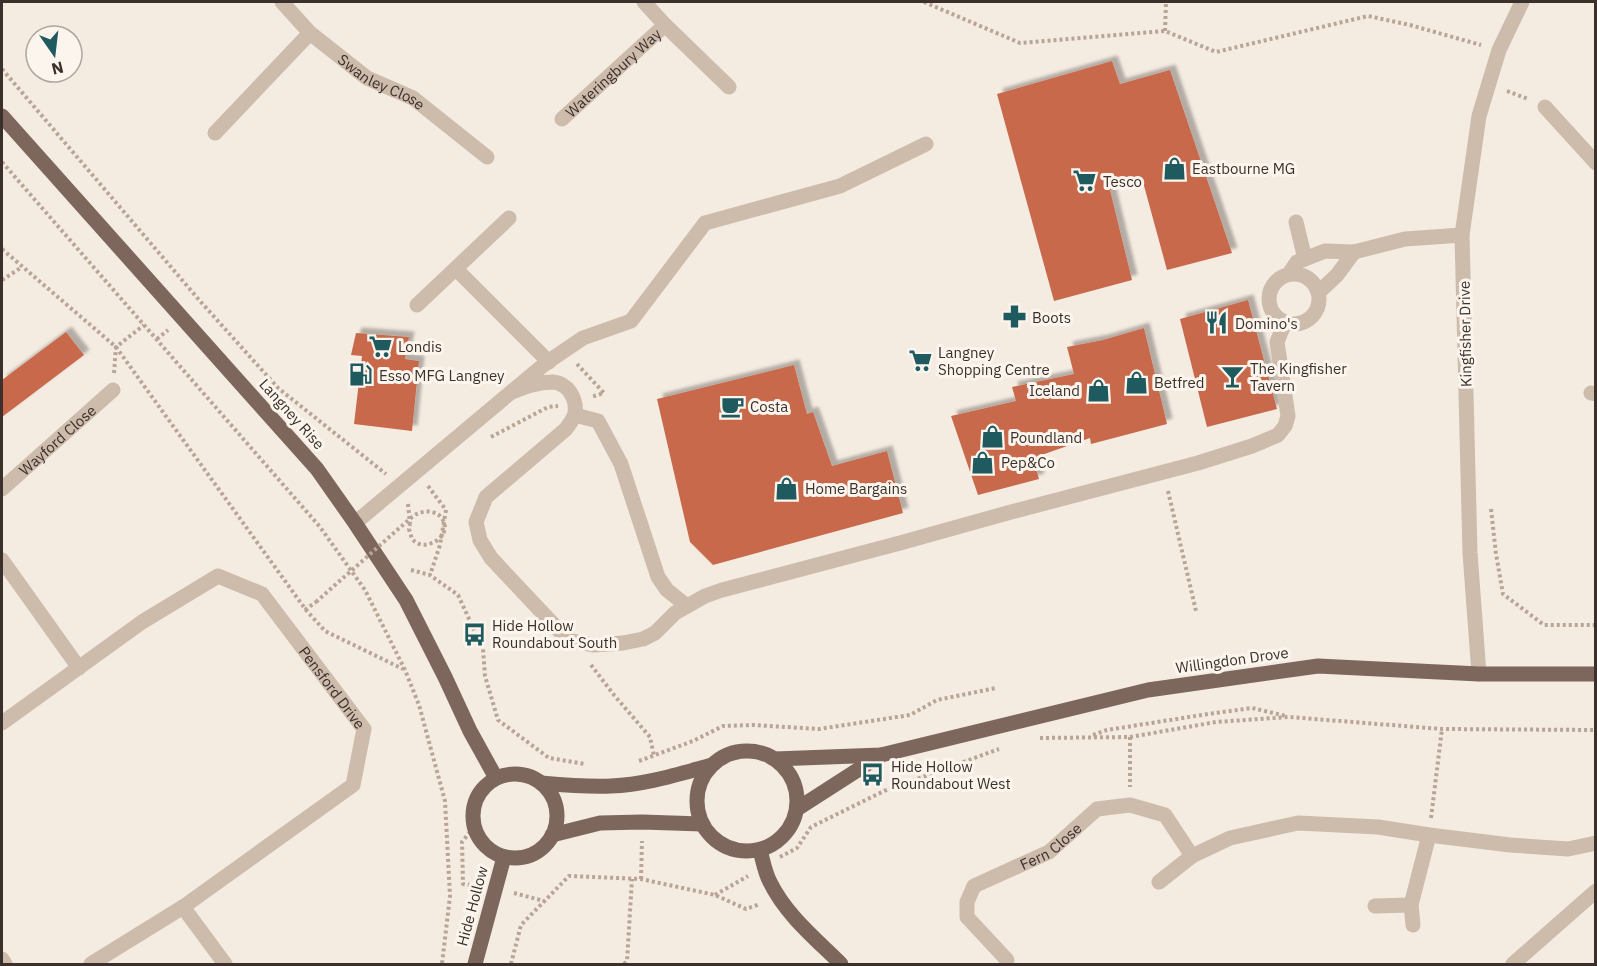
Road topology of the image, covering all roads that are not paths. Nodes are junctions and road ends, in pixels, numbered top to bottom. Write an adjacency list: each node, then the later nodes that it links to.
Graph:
1 (282, 2): 5 (street, Swanley Close)
2 (644, 2): 4 (street, Wateringbury Way)
3 (1522, 2): 16 (street, Kingfisher Drive)
4 (665, 25): 6 (street, Wateringbury Way); 9 (street, Wateringbury Way)
5 (310, 33): 10 (street); 12 (street, Swanley Close)
6 (729, 87)
7 (1545, 107): 13 (street)
8 (2, 116): 29 (main road, Langney Rise)
9 (562, 118)
10 (215, 133)
11 (926, 144): 24 (street)
12 (488, 157)
13 (1596, 163)
14 (509, 218): 19 (street)
15 (1296, 222): 18 (street)
16 (1462, 235): 17 (street); 34 (street, Kingfisher Drive)
17 (1354, 252): 18 (street); 21 (street)
18 (1305, 259): 20 (street)
19 (456, 269): 22 (street); 24 (street)
20 (1289, 274): 21 (street); 23 (street)
21 (1319, 292): 23 (street)
22 (417, 305)
23 (1285, 322): 31 (street)
24 (549, 362): 26 (street)
25 (112, 390): 28 (street, Wayford Close)
26 (512, 392): 27 (street); 29 (street)
27 (575, 409): 31 (street); 31 (street)
28 (2, 489)
29 (356, 523): 39 (main road, Langney Rise)
30 (2, 560): 32 (street)
31 (687, 606)
32 (79, 668): 35 (street, Pensford Drive); 53 (street, Pensford Drive)
33 (1596, 674): 34 (main road, Willingdon Drove)
34 (1479, 675): 36 (main road, Willingdon Drove)
35 (2, 723)
36 (881, 755): 37 (main road, Willingdon Drove); 41 (main road, Willingdon Drove)
37 (775, 759): 38 (main road); 41 (main road)
38 (712, 765): 40 (main road); 42 (main road)
39 (496, 778): 40 (main road); 48 (main road)
40 (541, 783): 43 (main road)
41 (797, 809): 46 (main road)
42 (702, 824): 43 (main road); 46 (main road)
43 (552, 835): 48 (main road)
44 (1429, 835): 45 (street); 47 (street); 51 (street)
45 (1596, 843)
46 (760, 850): 61 (main road)
47 (1192, 856): 49 (street); 56 (street, Fern Close)
48 (504, 857): 60 (main road, Hide Hollow)
49 (1159, 882)
50 (1596, 891): 62 (street)
51 (1410, 905): 52 (street); 54 (street)
52 (1375, 906)
53 (183, 908): 58 (street, Pensford Drive); 59 (street)
54 (1413, 925)
55 (2, 959): 57 (street)
56 (1007, 960)
57 (5, 964)
58 (91, 964)
59 (225, 964)
60 (475, 964)
61 (841, 964)
62 (1513, 964)

